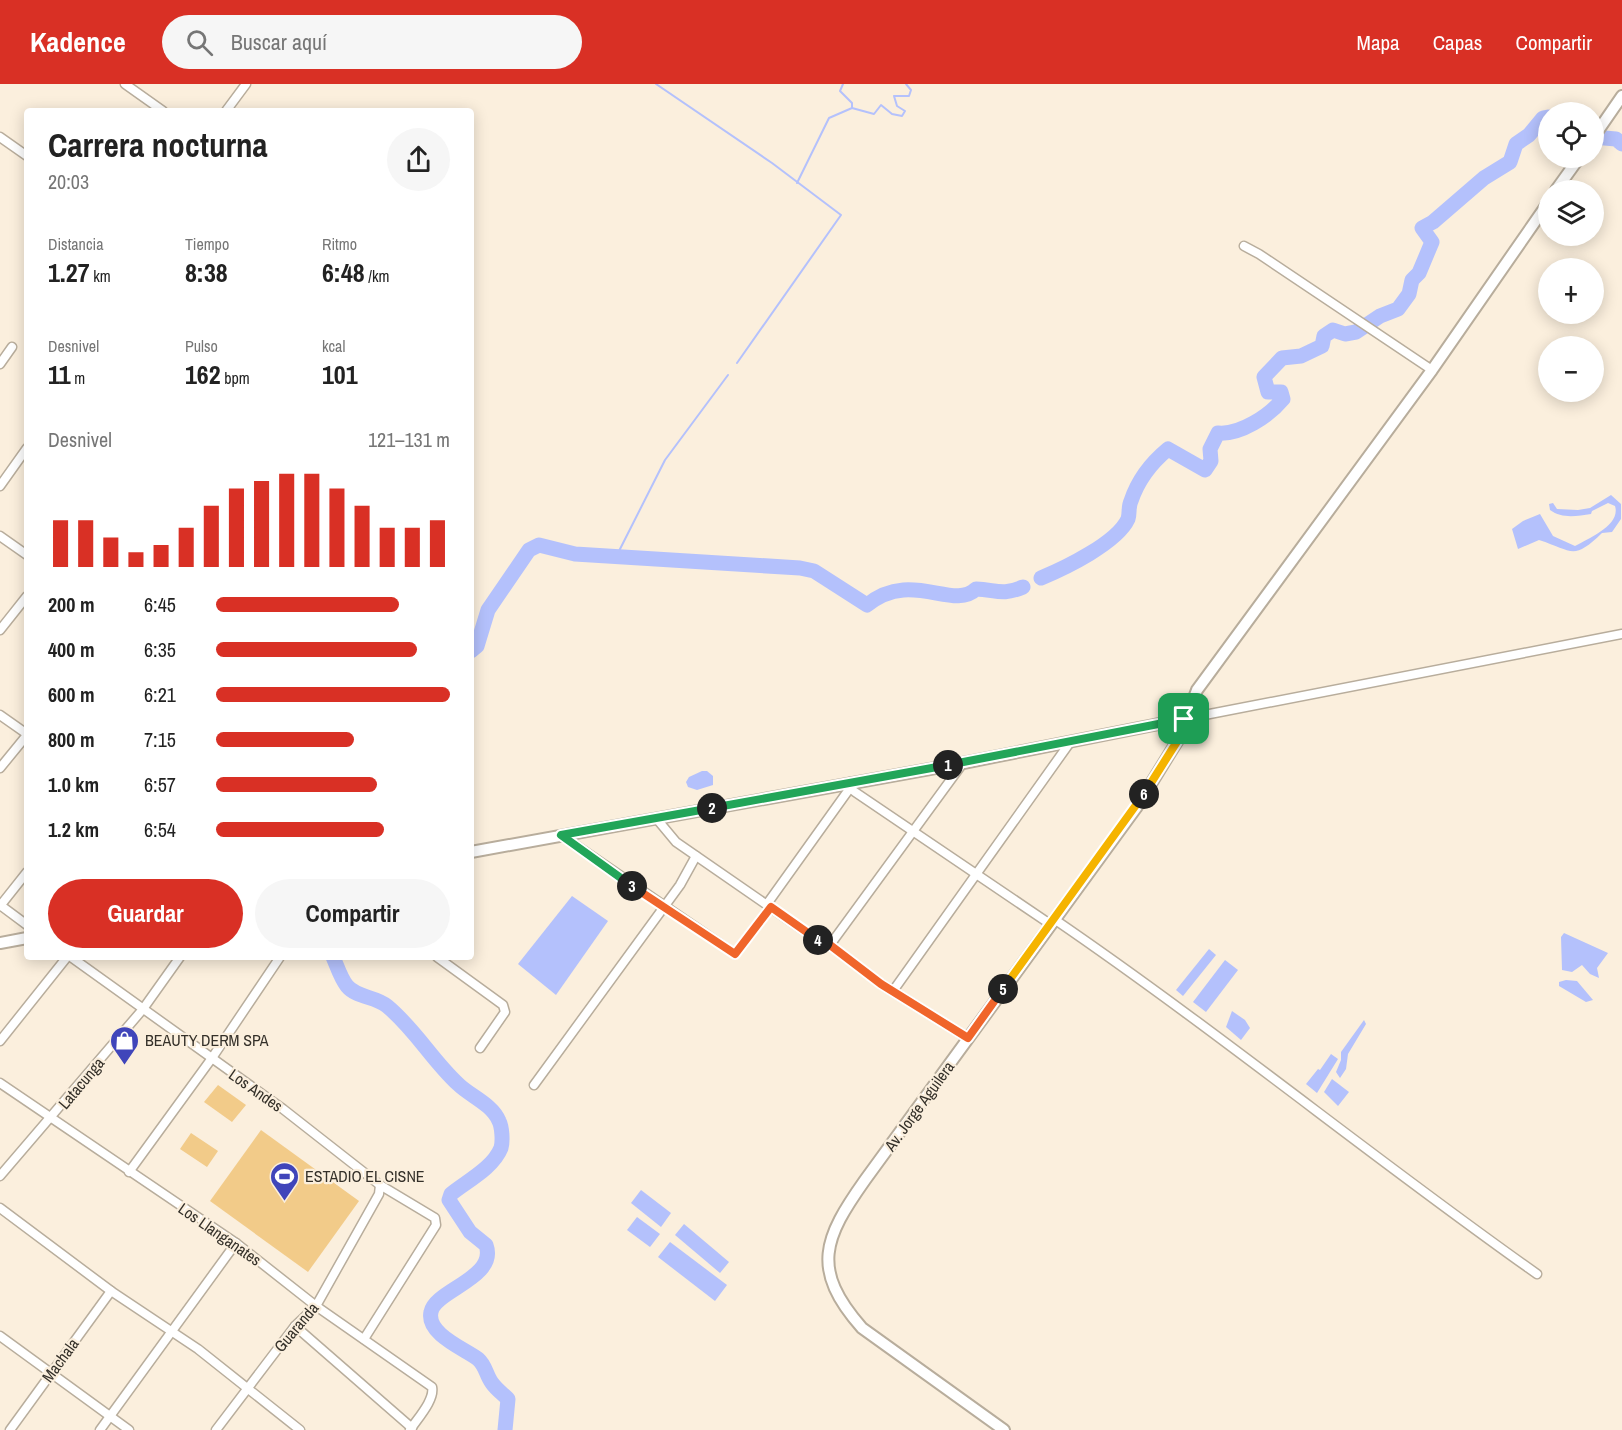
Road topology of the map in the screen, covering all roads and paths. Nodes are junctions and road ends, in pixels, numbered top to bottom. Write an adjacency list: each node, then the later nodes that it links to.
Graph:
1 (125, 84): 4 (street)
2 (246, 84): 5 (street)
3 (1622, 96): 6 (street)
4 (159, 108)
5 (228, 108)
6 (1604, 122)
7 (0, 137): 8 (street)
8 (24, 154)
9 (1538, 217): 13 (street, Av. Jorge Aguilera)
10 (1244, 246): 13 (street)
11 (12, 347): 12 (street)
12 (0, 364)
13 (1432, 370): 22 (street, Av. Jorge Aguilera)
14 (24, 452): 15 (street)
15 (0, 486)
16 (0, 536): 17 (street)
17 (24, 553)
18 (24, 600): 19 (street)
19 (0, 630)
20 (1622, 634): 22 (street)
21 (0, 715): 23 (street)
22 (1184, 719): 25 (street); 39 (street, Av. Jorge Aguilera)
23 (24, 733)
24 (24, 739): 27 (street)
25 (1071, 741): 26 (street); 34 (street)
26 (963, 763): 28 (street); 30 (street)
27 (0, 768)
28 (850, 785): 29 (street); 30 (street); 38 (street)
29 (656, 818): 31 (street); 33 (street)
30 (914, 830): 34 (street); 43 (street)
31 (561, 835): 32 (street); 37 (street)
32 (474, 851)
33 (696, 856): 37 (street); 38 (street)
34 (976, 873): 39 (street); 49 (street)
35 (24, 876): 36 (street)
36 (0, 905): 40 (street)
37 (663, 906): 38 (street); 56 (street)
38 (769, 906): 43 (street)
39 (1052, 921): 51 (street, Av. Jorge Aguilera); 63 (street)
40 (24, 923)
41 (24, 939): 42 (street)
42 (0, 943)
43 (830, 945): 49 (street)
44 (67, 960): 52 (street)
45 (73, 960): 50 (street, Los Andes)
46 (178, 960): 50 (street, Latacunga)
47 (278, 960): 54 (street)
48 (441, 960): 53 (street)
49 (893, 991): 51 (street)
50 (143, 1009): 54 (street, Los Andes); 57 (street, Latacunga)
51 (968, 1038): 79 (street, Av. Jorge Aguilera)
52 (0, 1041)
53 (480, 1048)
54 (212, 1058): 58 (street); 60 (street, Los Andes)
55 (0, 1083): 57 (street, Los Llanganates)
56 (534, 1085)
57 (52, 1117): 58 (street, Los Llanganates); 59 (street, Latacunga)
58 (129, 1172): 62 (street, Los Llanganates)
59 (0, 1176)
60 (380, 1185): 65 (street, Guaranda); 69 (street, Los Andes)
61 (0, 1208): 64 (street)
62 (236, 1243): 65 (street, Los Llanganates); 67 (street)
63 (1537, 1274)
64 (111, 1291): 67 (street); 70 (street, Machala)
65 (316, 1306): 66 (street, Guaranda); 69 (street, Los Llanganates)
66 (296, 1326): 71 (street, Guaranda); 73 (street)
67 (171, 1332): 71 (street); 72 (street)
68 (0, 1336): 70 (street)
69 (364, 1338): 73 (street, Los Llanganates)
70 (50, 1374): 72 (street); 74 (street, Machala)
71 (247, 1389): 77 (street, Guaranda); 78 (street)
72 (110, 1417): 75 (street); 76 (street)
73 (411, 1429)
74 (10, 1430)
75 (100, 1430)
76 (129, 1430)
77 (216, 1430)
78 (300, 1430)
79 (1004, 1430)

